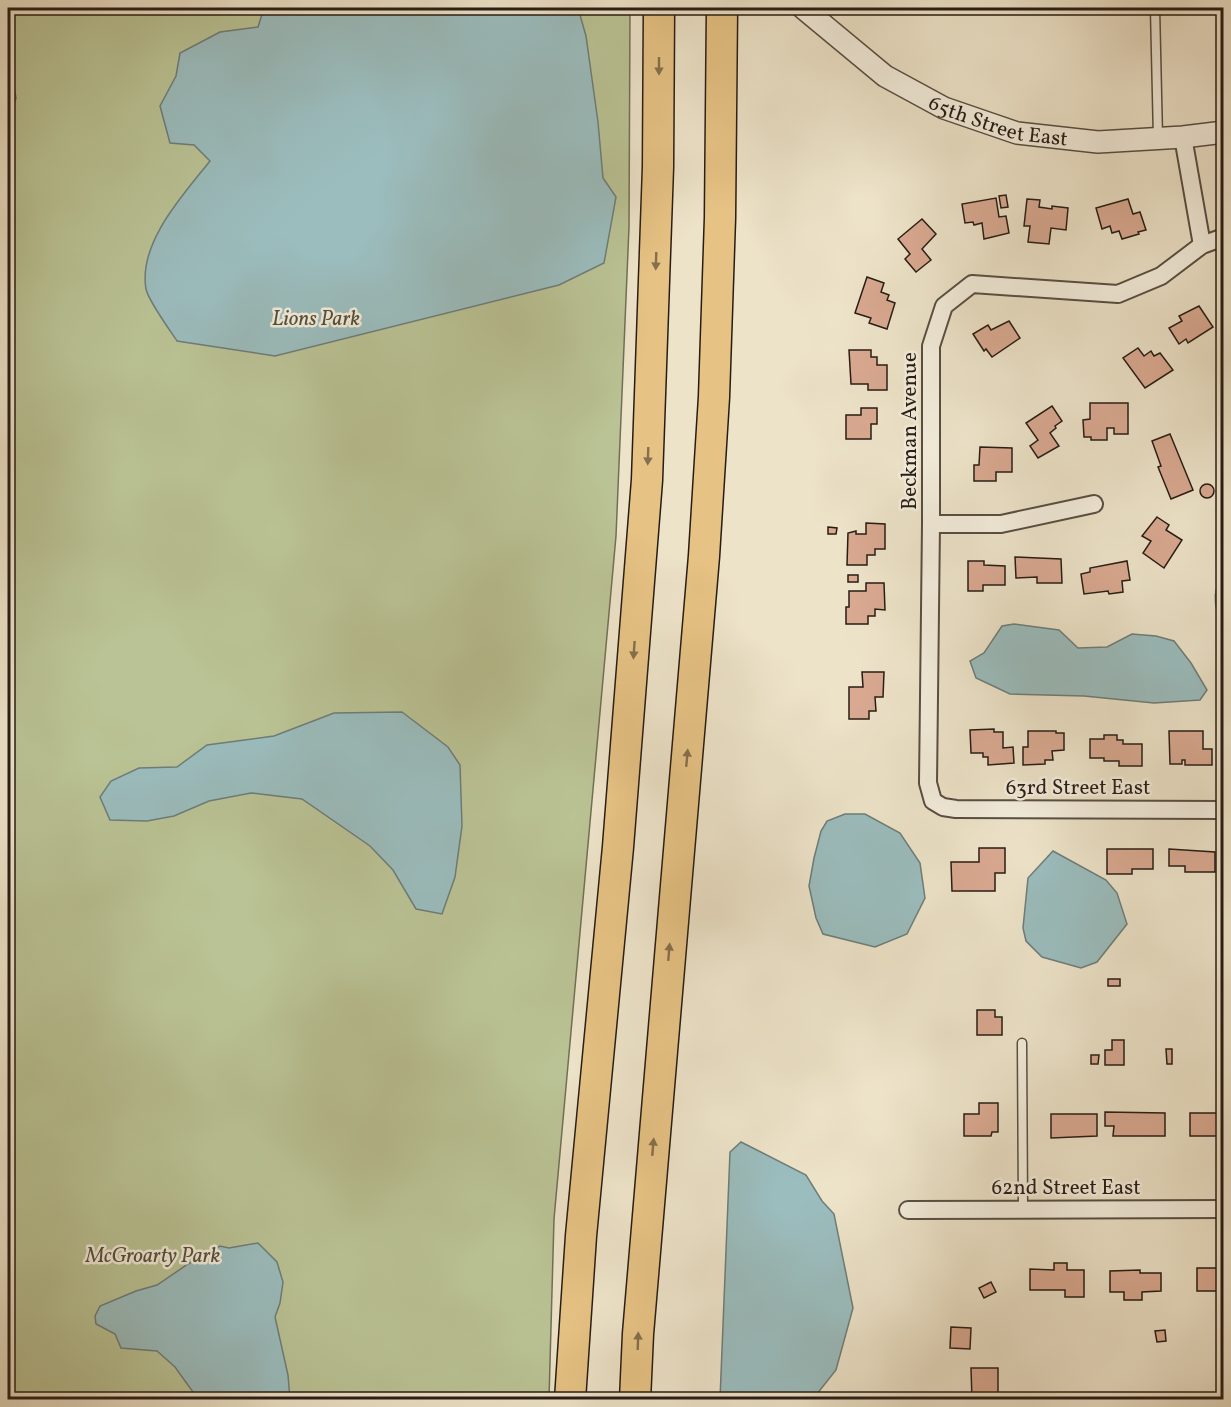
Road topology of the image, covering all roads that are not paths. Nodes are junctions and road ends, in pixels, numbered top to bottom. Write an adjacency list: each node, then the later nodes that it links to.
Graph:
1 (659, 8): 18 (highway, one-way to 18)
2 (722, 8): 19 (highway, one-way to 2)
3 (1155, 8): 7 (lane)
4 (805, 9): 7 (street, 65th Street East)
5 (1224, 132): 6 (street, 65th Street East)
6 (1183, 137): 7 (street, 65th Street East); 9 (street)
7 (1158, 139)
8 (1224, 237): 9 (street, Beckman Avenue)
9 (1202, 245): 11 (street, Beckman Avenue)
10 (1094, 504): 11 (street)
11 (931, 524): 12 (street, Beckman Avenue)
12 (933, 801): 13 (street, 63rd Street East)
13 (1224, 810)
14 (1022, 1043): 17 (lane)
15 (1224, 1209): 17 (street, 62nd Street East)
16 (908, 1210): 17 (street, 62nd Street East)
17 (1023, 1210)
18 (570, 1400)
19 (636, 1400)

